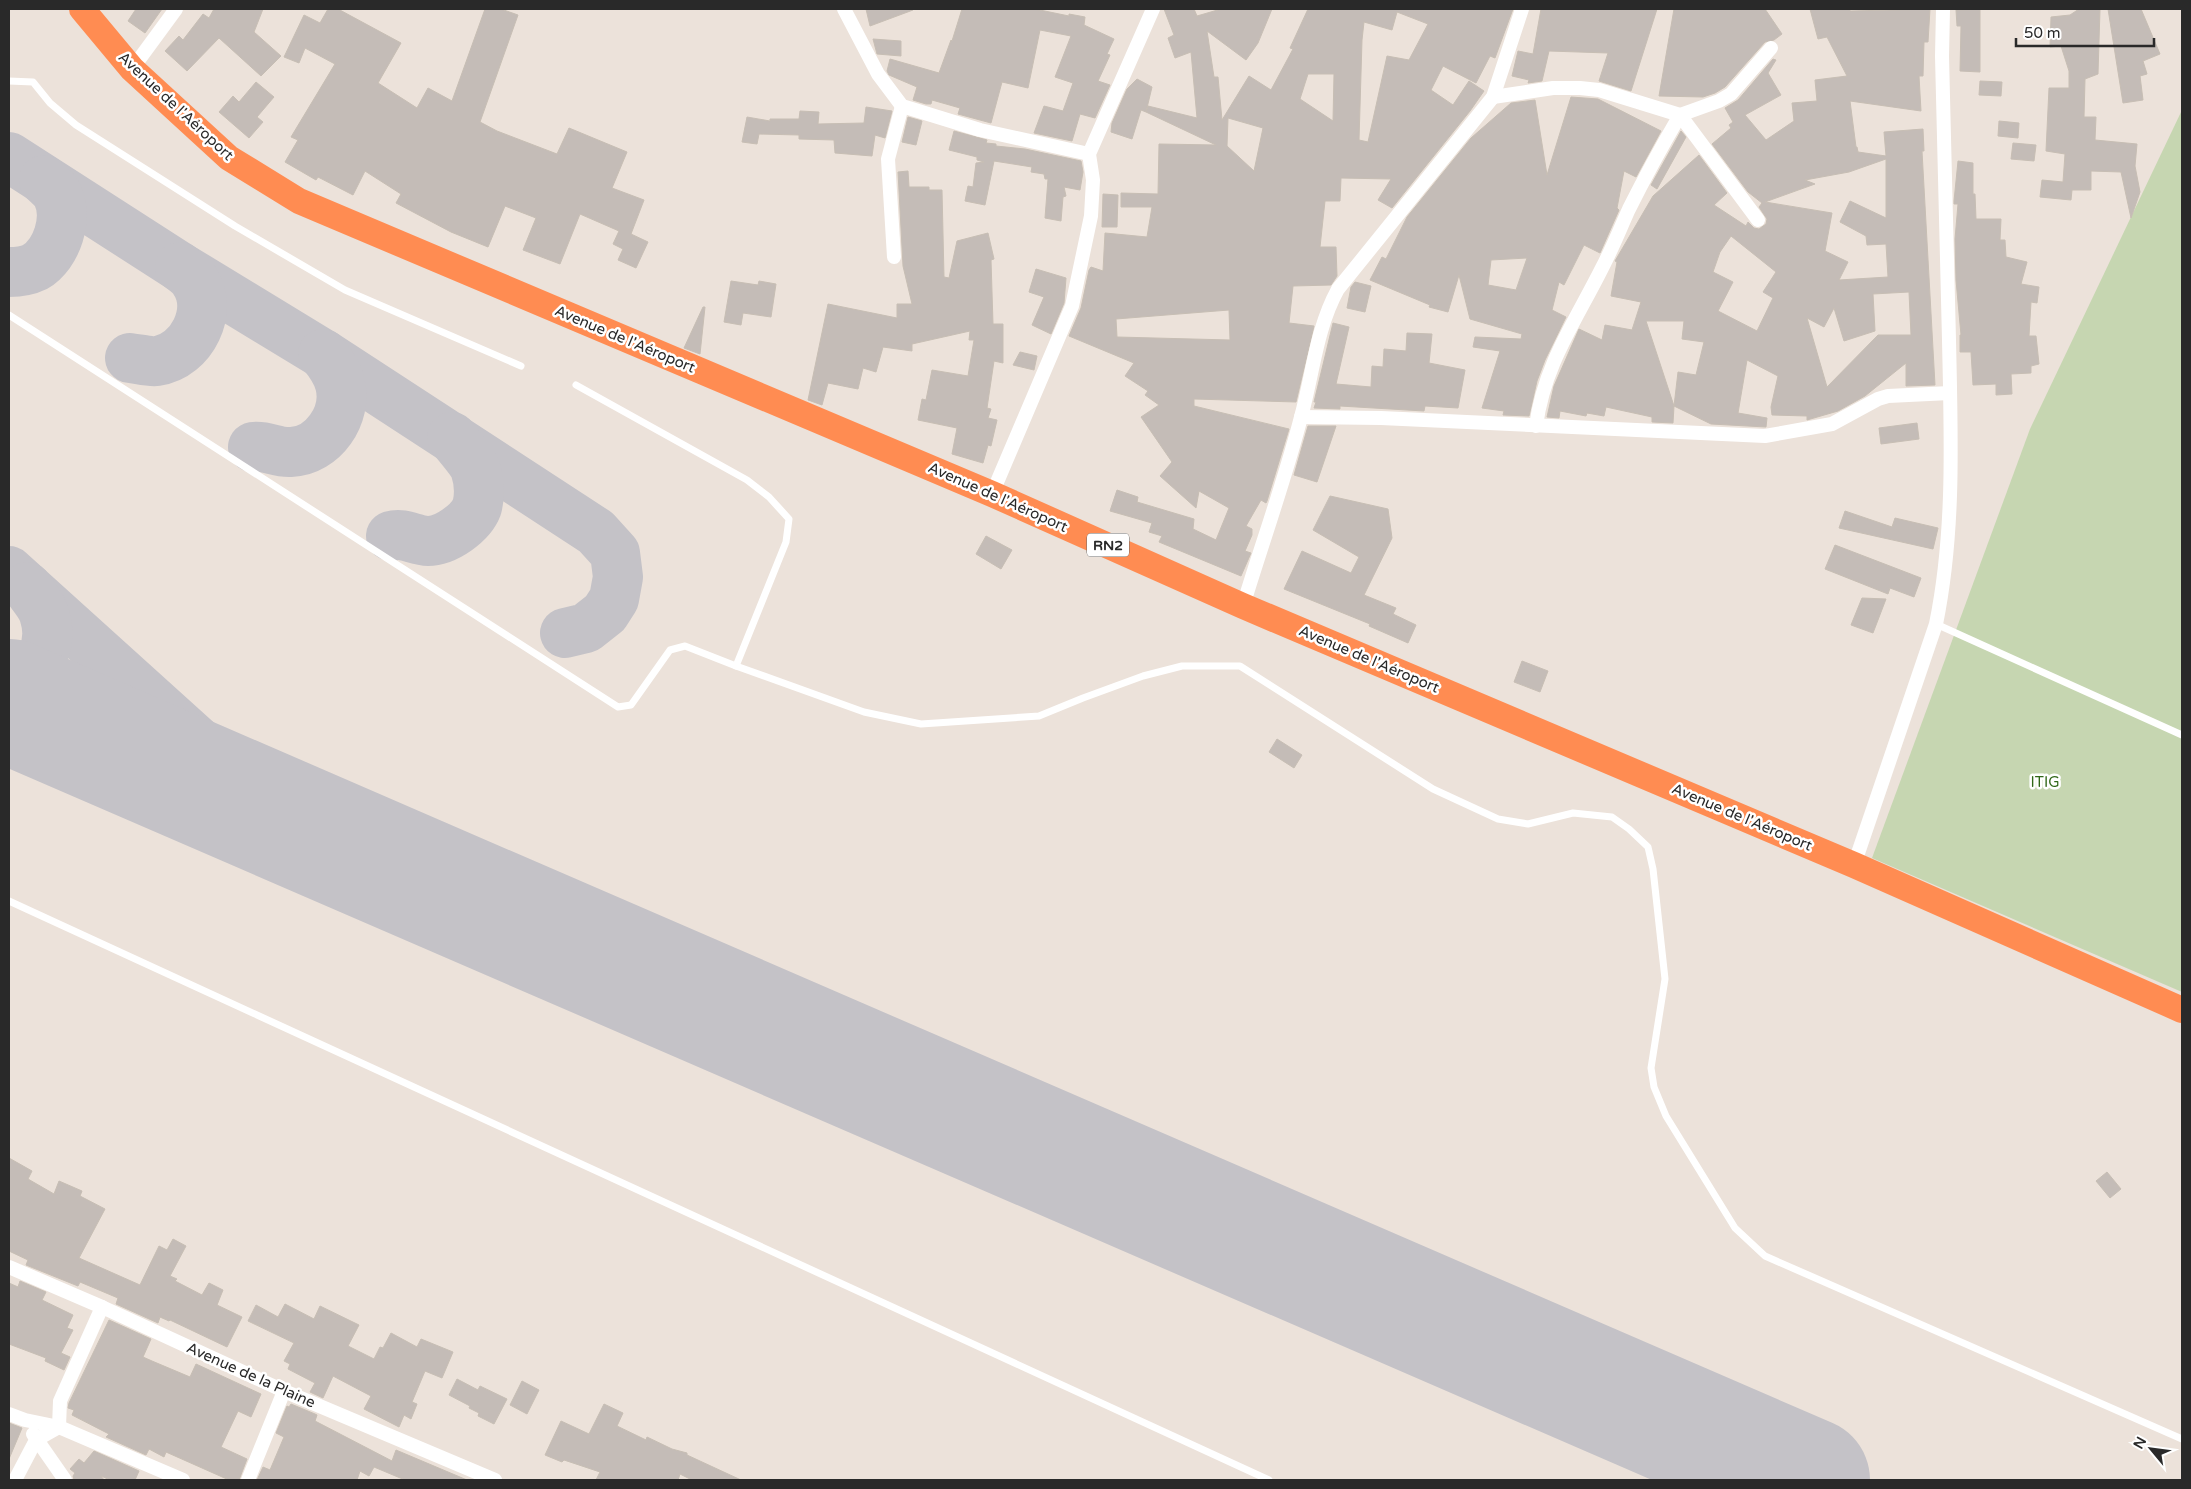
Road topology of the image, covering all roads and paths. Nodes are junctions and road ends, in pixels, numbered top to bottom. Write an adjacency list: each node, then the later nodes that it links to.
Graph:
1 (82, 9): 8 (highway, Avenue de l'Aéroport / RN2)
2 (176, 9): 8 (street)
3 (844, 9): 11 (street)
4 (1153, 9): 13 (street)
5 (1522, 9): 10 (street)
6 (1943, 9): 19 (street)
7 (1771, 48): 12 (street)
8 (132, 69): 22 (highway, Avenue de l'Aéroport / RN2)
9 (9, 80): 17 (lane)
10 (1492, 97): 12 (street); 20 (street)
11 (902, 106): 13 (street); 15 (street)
12 (1680, 114): 14 (street); 21 (street)
13 (1089, 154): 22 (street)
14 (1758, 220)
15 (894, 257)
16 (9, 315): 25 (lane)
17 (521, 366)
18 (576, 385): 25 (lane)
19 (1950, 393): 21 (street); 24 (street)
20 (1302, 417): 21 (street); 23 (street)
21 (1536, 426)
22 (992, 494): 23 (highway, Avenue de l'Aéroport / RN2)
23 (1243, 606): 27 (highway, Avenue de l'Aéroport / RN2)
24 (1936, 624): 26 (lane); 27 (street)
25 (736, 666): 36 (lane)
26 (2182, 735)
27 (1854, 865): 29 (highway, Avenue de l'Aéroport / RN2)
28 (9, 901): 44 (lane)
29 (2182, 1010)
30 (9, 1267): 31 (street, Avenue de la Plaine)
31 (102, 1307): 32 (street, Avenue de la Plaine); 35 (street)
32 (284, 1391): 38 (street, Avenue de la Plaine); 42 (street)
33 (9, 1414): 34 (street)
34 (25, 1420): 35 (street); 37 (street)
35 (59, 1427): 37 (street); 41 (street)
36 (2182, 1439)
37 (36, 1440): 39 (street); 40 (street)
38 (467, 1475): 43 (street, Avenue de la Plaine)
39 (15, 1480)
40 (65, 1480)
41 (183, 1480)
42 (248, 1480)
43 (495, 1480)
44 (1269, 1480)

